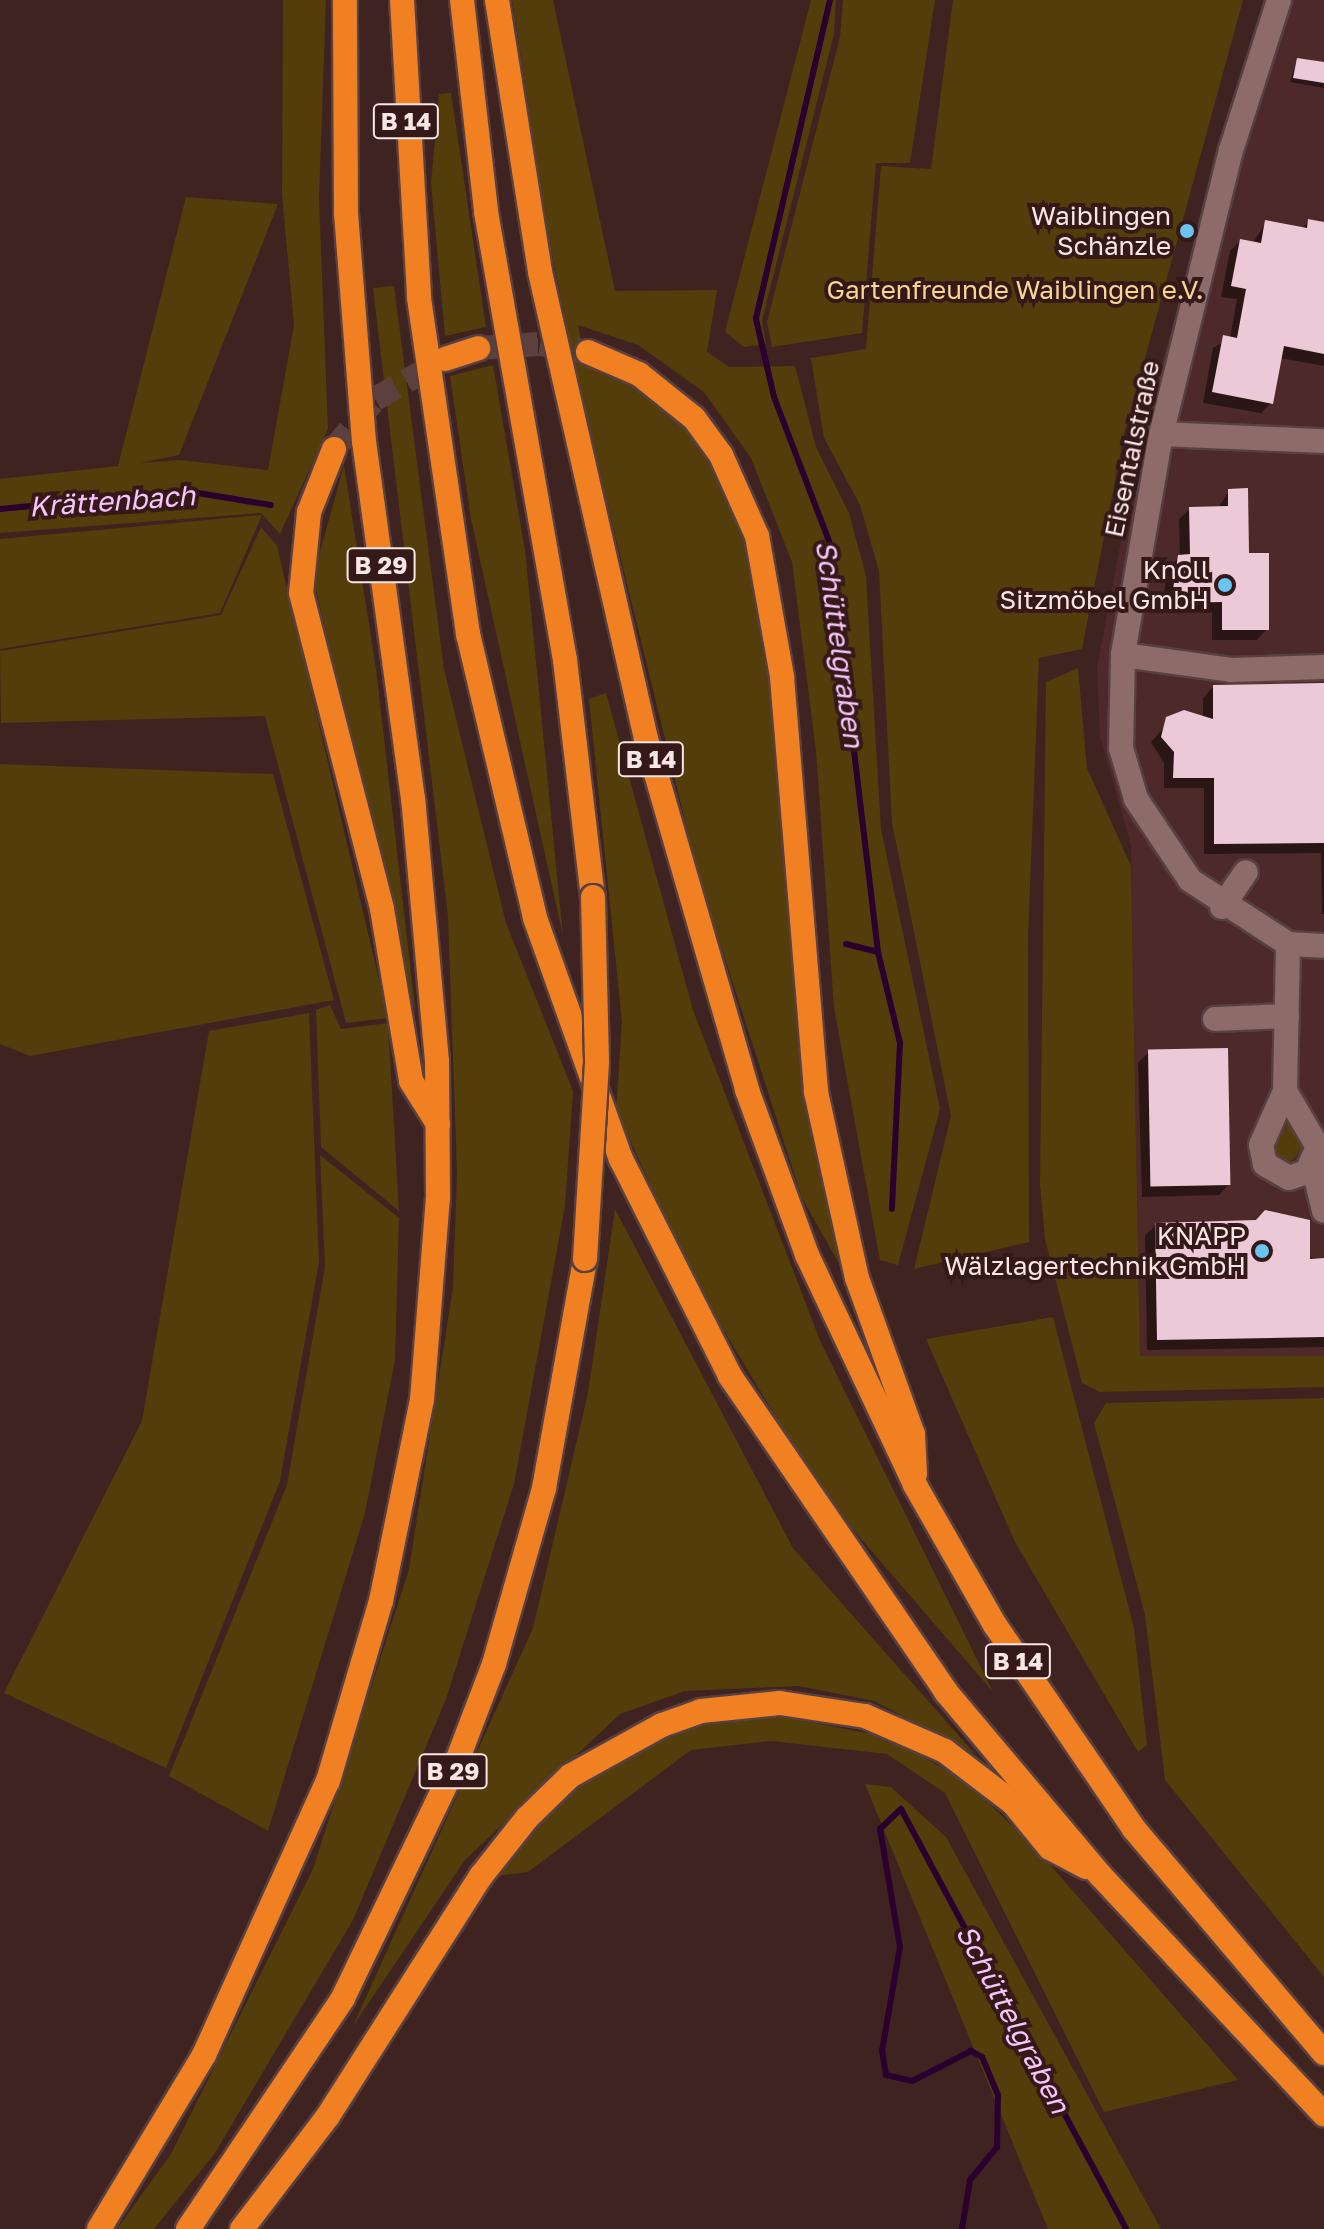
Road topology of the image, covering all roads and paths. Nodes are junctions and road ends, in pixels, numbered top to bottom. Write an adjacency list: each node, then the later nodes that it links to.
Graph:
1 (345, 0): 21 (highway, B 29)
2 (402, 0): 25 (highway, B 14)
3 (462, 0): 29 (highway, B 29, bridge)
4 (497, 0): 24 (highway, B 14)
5 (1279, 0): 9 (street, Eisentalstraße)
6 (478, 348): 8 (highway)
7 (588, 352): 24 (highway)
8 (445, 359)
9 (1161, 434): 10 (street); 12 (street, Eisentalstraße)
10 (1324, 441)
11 (334, 449): 21 (highway)
12 (1123, 655): 13 (street); 15 (street, Eisentalstraße)
13 (1324, 667)
14 (1246, 872): 15 (street)
15 (1222, 907): 16 (street, Eisentalstraße)
16 (1288, 944): 17 (street, Eisentalstraße); 18 (street)
17 (1324, 946)
18 (1287, 1016): 19 (street); 20 (street)
19 (1215, 1019)
20 (1285, 1091): 22 (street); 22 (street)
21 (440, 1128): 28 (highway, B 29)
22 (1318, 1153): 23 (street)
23 (1324, 1208)
24 (915, 1485): 26 (highway, B 14)
25 (1100, 1875): 27 (highway, B 14); 30 (highway)
26 (1324, 2053)
27 (1324, 2114)
28 (99, 2229)
29 (188, 2229)
30 (242, 2229)

